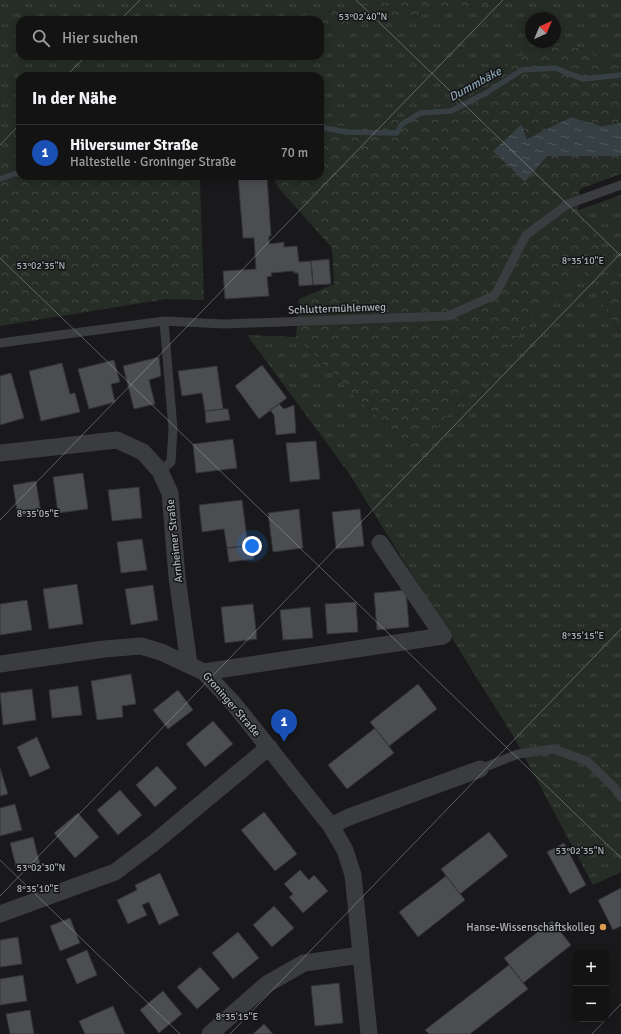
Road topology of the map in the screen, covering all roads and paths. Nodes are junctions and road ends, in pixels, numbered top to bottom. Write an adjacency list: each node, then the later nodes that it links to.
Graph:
1 (621, 185): 2 (lane, Schluttermühlenweg)
2 (164, 321): 3 (lane, Schluttermühlenweg); 5 (lane)
3 (0, 343)
4 (0, 453): 5 (street, Arnheimer Straße)
5 (160, 471): 8 (street, Arnheimer Straße)
6 (380, 543): 9 (street)
7 (0, 664): 8 (street, Groninger Straße)
8 (189, 664): 9 (street, Groninger Straße)
9 (204, 672): 10 (street, Groninger Straße)
10 (269, 747): 13 (street, Groninger Straße); 14 (street)
11 (480, 769): 12 (lane); 13 (street)
12 (621, 797)
13 (331, 826): 15 (street, Groninger Straße)
14 (0, 914)
15 (361, 955): 16 (street); 17 (street, Groninger Straße)
16 (210, 1034)
17 (369, 1034)

